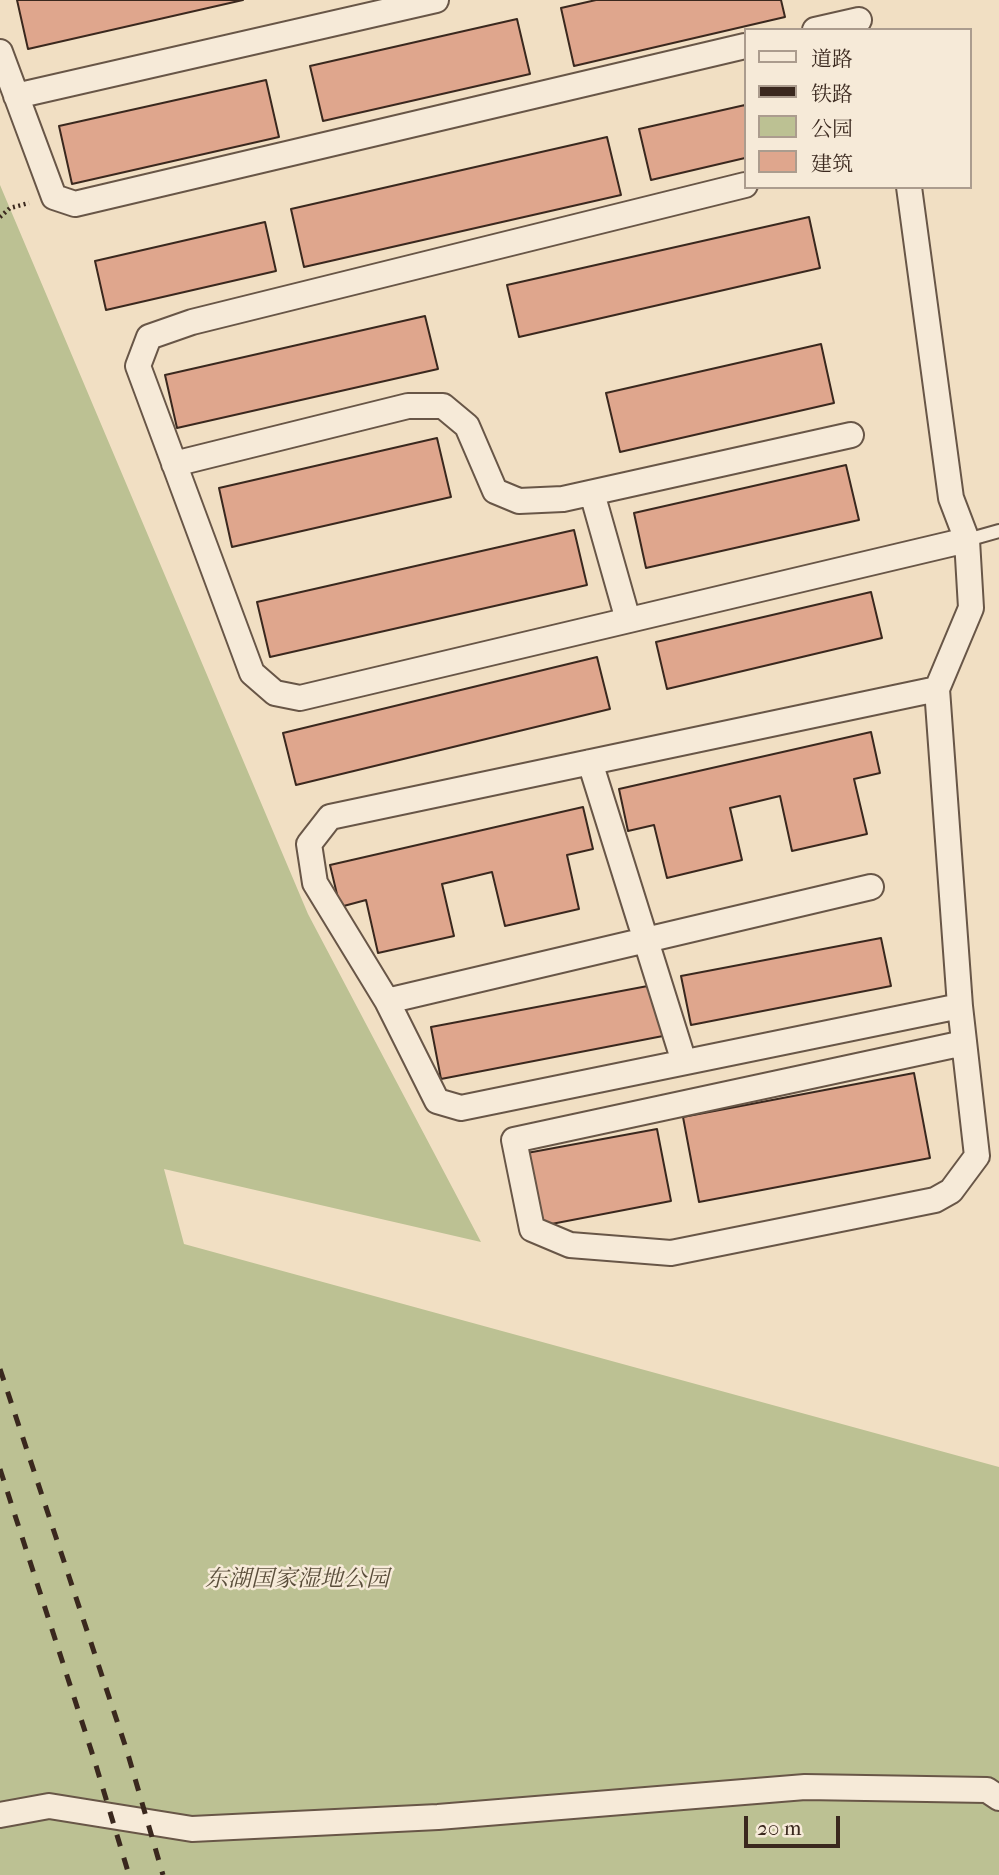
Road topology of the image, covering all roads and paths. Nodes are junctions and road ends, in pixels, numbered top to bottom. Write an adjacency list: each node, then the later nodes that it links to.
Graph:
1 (436, 0): 6 (street)
2 (857, 16): 3 (street)
3 (822, 28)
4 (744, 46): 6 (street)
5 (0, 52): 6 (street)
6 (16, 96)
7 (744, 185): 10 (street)
8 (909, 189): 13 (street)
9 (851, 435): 11 (street)
10 (174, 464): 11 (street); 14 (street)
11 (592, 493): 14 (street)
12 (999, 531): 13 (lane)
13 (967, 540): 14 (street); 15 (street)
14 (628, 620)
15 (937, 689): 16 (street); 20 (street)
16 (590, 762): 18 (street); 19 (street)
17 (872, 887): 18 (street)
18 (645, 940): 19 (street); 22 (street)
19 (387, 1001): 22 (street)
20 (960, 1006): 21 (street); 22 (street)
21 (964, 1043): 21 (street)
22 (684, 1062)
23 (999, 1798): 24 (street)
24 (0, 1815)

